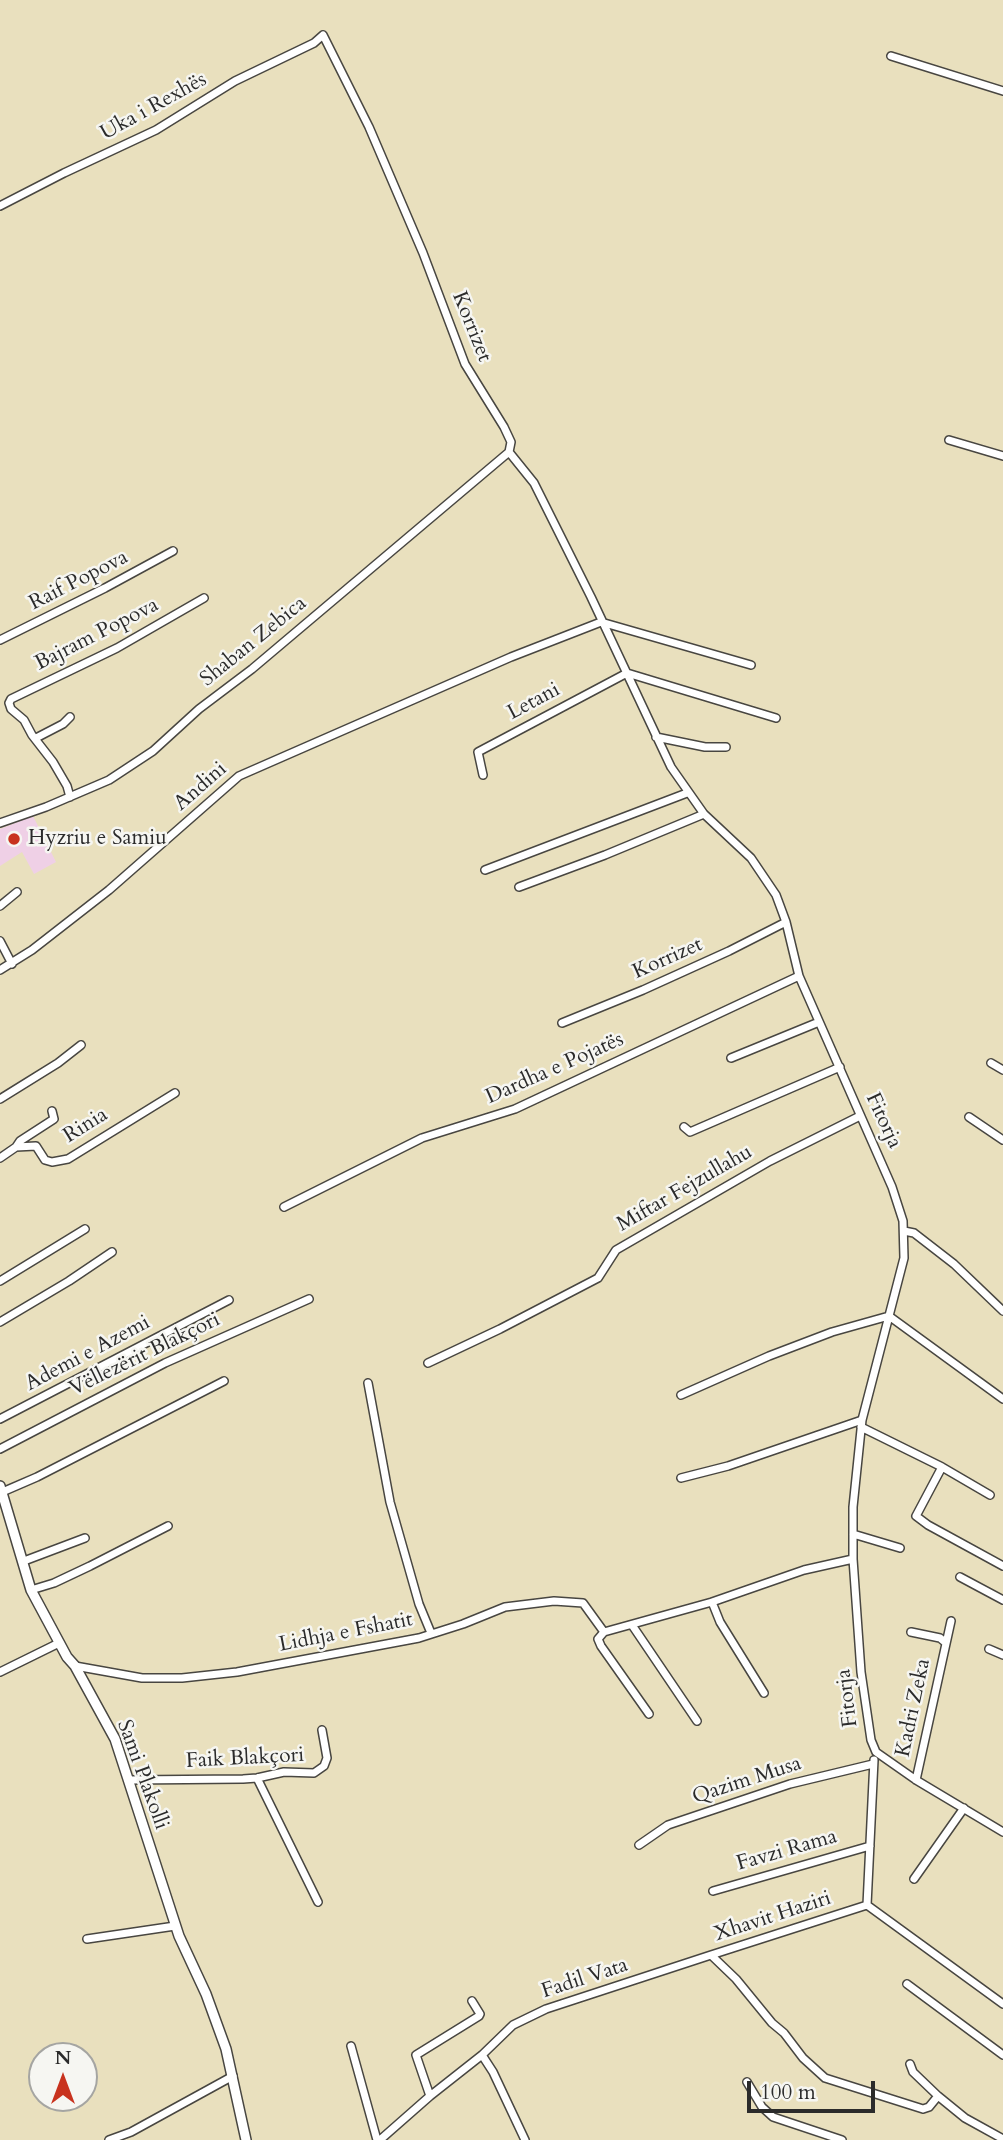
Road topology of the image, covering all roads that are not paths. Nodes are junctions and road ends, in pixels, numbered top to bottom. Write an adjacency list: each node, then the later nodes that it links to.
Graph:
1 (323, 35): 4 (street, Uka i Rexhës); 6 (street, Korrizet)
2 (891, 56): 3 (street)
3 (1003, 90)
4 (0, 206)
5 (949, 440): 7 (street)
6 (509, 452): 10 (street, Korrizet); 21 (street, Shaban Zebica)
7 (1003, 456)
8 (173, 551): 11 (street, Raif Popova)
9 (204, 598): 17 (street, Bajram Popova)
10 (601, 622): 12 (street); 13 (street, Korrizet); 30 (street, Andini)
11 (0, 640)
12 (751, 665)
13 (627, 673): 15 (street); 16 (street, Korrizet); 19 (street, Letani)
14 (70, 716): 17 (street)
15 (776, 718)
16 (656, 737): 18 (street); 20 (street, Korrizet)
17 (36, 738): 21 (street, Bajram Popova)
18 (726, 747)
19 (483, 775)
20 (688, 793): 22 (street, Korrizet); 24 (street)
21 (70, 797): 23 (street, Shaban Zebica)
22 (704, 814): 25 (street); 28 (street, Korrizet)
23 (0, 822)
24 (485, 870)
25 (519, 887)
26 (17, 892): 27 (street)
27 (0, 906)
28 (786, 922): 32 (street, Korrizet); 34 (street, Korrizet)
29 (0, 941): 30 (street)
30 (12, 964): 31 (street, Andini)
31 (0, 971)
32 (799, 976): 33 (street, Fitorja); 49 (street, Dardha e Pojatës)
33 (819, 1021): 36 (street); 38 (street, Fitorja)
34 (562, 1023)
35 (81, 1045): 41 (street)
36 (731, 1058)
37 (992, 1063): 39 (street)
38 (840, 1067): 43 (street, Fitorja); 45 (street)
39 (1003, 1070)
40 (175, 1093): 47 (street, Rinia)
41 (0, 1099)
42 (52, 1111): 47 (street, Rinia)
43 (860, 1116): 51 (street, Fitorja); 59 (street, Miftar Fejzullahu)
44 (969, 1117): 46 (street)
45 (684, 1127)
46 (1003, 1140)
47 (16, 1147): 48 (street, Rinia)
48 (0, 1158)
49 (284, 1207)
50 (85, 1229): 53 (street)
51 (904, 1231): 56 (street); 57 (street, Fitorja)
52 (112, 1252): 58 (street)
53 (0, 1281)
54 (309, 1299): 66 (street, Vëllezërit Blakçori)
55 (229, 1300): 64 (street, Ademi e Azemi)
56 (1003, 1311)
57 (889, 1317): 62 (street); 63 (street); 65 (street, Fitorja)
58 (0, 1322)
59 (428, 1363)
60 (224, 1381): 69 (street, Sami Plakolli)
61 (368, 1383): 86 (street)
62 (681, 1395)
63 (1003, 1399)
64 (0, 1419)
65 (862, 1424): 67 (street); 68 (street); 72 (street, Fitorja)
66 (0, 1449)
67 (942, 1467): 70 (street); 77 (street)
68 (681, 1478)
69 (1, 1491): 76 (street, Sami Plakolli)
70 (990, 1495)
71 (168, 1526): 79 (street)
72 (853, 1534): 74 (street); 75 (street, Fitorja)
73 (85, 1538): 76 (street)
74 (900, 1548)
75 (853, 1559): 81 (street); 97 (street, Fitorja)
76 (24, 1561): 79 (street, Sami Plakolli)
77 (1003, 1566)
78 (960, 1577): 80 (street)
79 (31, 1590): 87 (street, Sami Plakolli)
80 (1003, 1600)
81 (712, 1602): 83 (street); 93 (street)
82 (951, 1620): 88 (street, Kadri Zeka)
83 (632, 1625): 84 (street); 95 (street)
84 (604, 1632): 86 (street, Lidhja e Fshatit); 94 (street, Lidhja e Fshatit)
85 (911, 1632): 88 (street, Kadri Zeka)
86 (431, 1633): 91 (street, Lidhja e Fshatit)
87 (59, 1643): 91 (street, Sami Plakolli); 92 (street)
88 (946, 1643): 101 (street, Kadri Zeka)
89 (989, 1649): 90 (street)
90 (1003, 1655)
91 (75, 1666): 100 (street, Sami Plakolli)
92 (0, 1672)
93 (764, 1693)
94 (649, 1714)
95 (697, 1721)
96 (322, 1730): 99 (street, Faik Blakçori)
97 (876, 1752): 98 (street); 101 (street, Fitorja)
98 (873, 1764): 104 (street, Qazim Musa); 105 (street)
99 (257, 1778): 100 (street, Faik Blakçori); 108 (street)
100 (128, 1780): 110 (street, Sami Plakolli)
101 (916, 1780): 102 (street, Fitorja)
102 (964, 1808): 103 (street, Fitorja); 106 (street)
103 (1003, 1832)
104 (639, 1845)
105 (870, 1846): 107 (street, Favzi Rama); 109 (street)
106 (914, 1879)
107 (713, 1891)
108 (318, 1902)
109 (867, 1905): 112 (street, Xhavit Haziri); 115 (street)
110 (176, 1926): 111 (street); 120 (street, Sami Plakolli)
111 (87, 1939)
112 (711, 1955): 118 (street, Fadil Vata); 123 (street, Xhavit Haziri)
113 (907, 1983): 117 (street)
114 (472, 2001): 122 (street)
115 (1003, 2004)
116 (351, 2046): 127 (street, Fadil Vata)
117 (1003, 2054)
118 (482, 2055): 122 (street, Fadil Vata); 128 (street)
119 (910, 2064): 123 (street)
120 (233, 2076): 125 (street); 126 (street, Sami Plakolli)
121 (747, 2082): 129 (street)
122 (430, 2096): 127 (street, Fadil Vata)
123 (938, 2096): 124 (street)
124 (1003, 2139)
125 (109, 2140)
126 (246, 2140)
127 (379, 2140)
128 (525, 2140)
129 (842, 2140)

